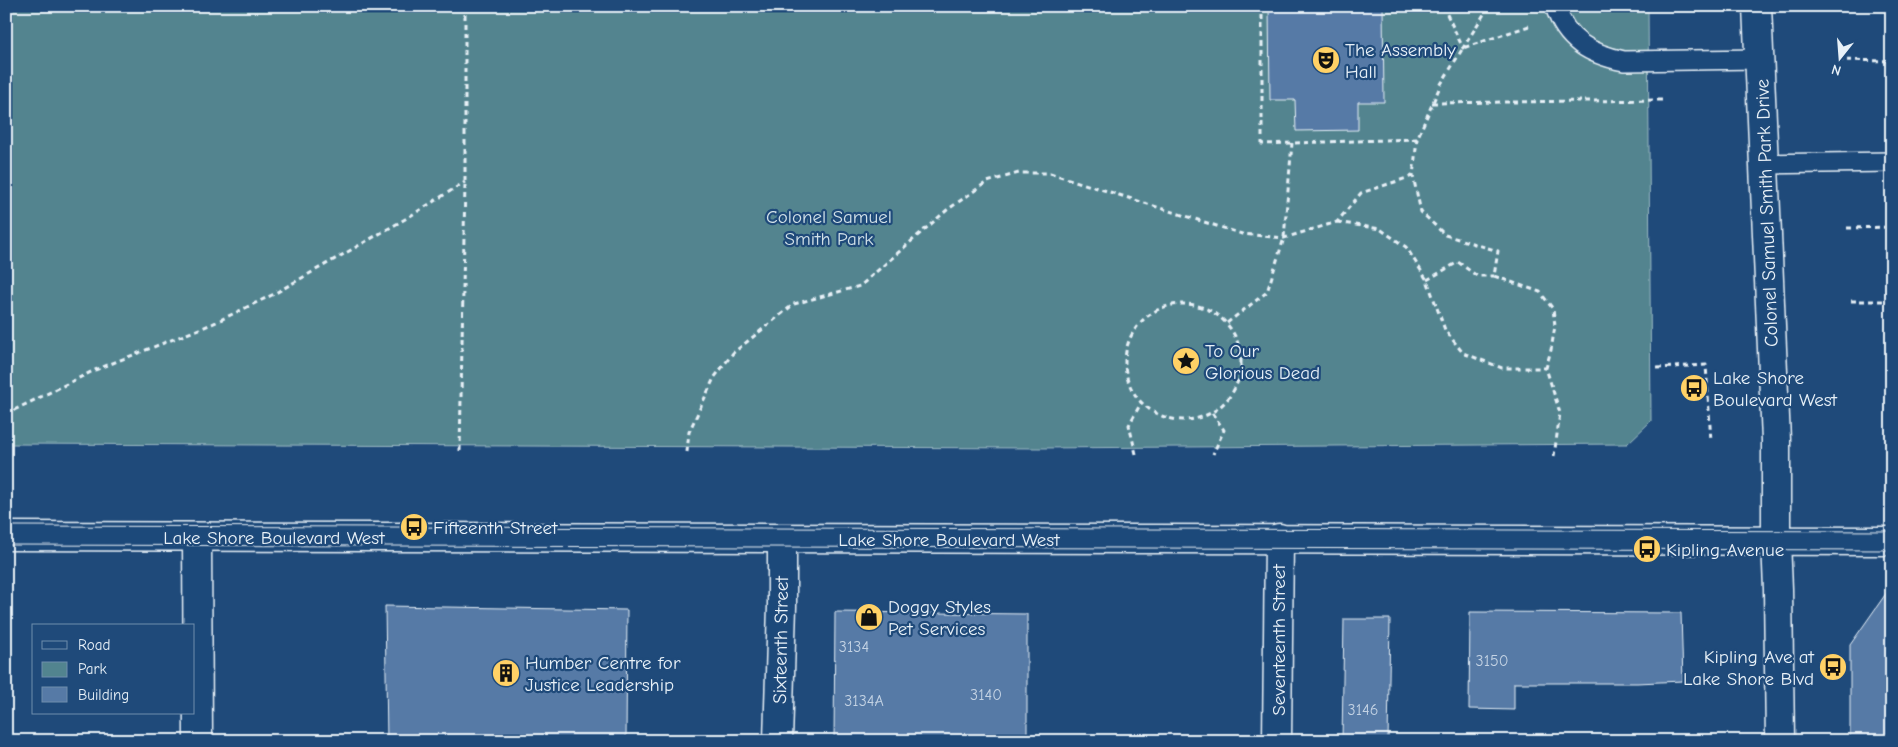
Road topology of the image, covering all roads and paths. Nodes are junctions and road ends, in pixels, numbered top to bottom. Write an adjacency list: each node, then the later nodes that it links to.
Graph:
1 (465, 6): 18 (path)
2 (1262, 6): 14 (path)
3 (1443, 6): 7 (path)
4 (1489, 6): 7 (path)
5 (1757, 6): 8 (main road, Colonel Samuel Smith Park Drive)
6 (1556, 12): 7 (path); 8 (lane)
7 (1463, 48): 12 (path)
8 (1759, 59): 16 (main road, Colonel Samuel Smith Park Drive)
9 (1838, 60): 10 (path)
10 (1892, 61)
11 (1662, 100): 12 (path)
12 (1432, 103): 13 (path)
13 (1417, 139): 14 (path); 17 (path)
14 (1292, 143): 22 (path)
15 (1892, 162): 16 (lane)
16 (1764, 164): 43 (main road, Colonel Samuel Smith Park Drive)
17 (1413, 176): 19 (path); 23 (path)
18 (465, 182): 32 (path); 34 (path)
19 (1337, 222): 22 (path); 24 (path)
20 (1892, 227): 21 (path)
21 (1847, 228)
22 (1284, 238): 27 (path); 35 (path)
23 (1494, 276): 24 (path); 28 (path)
24 (1427, 280): 28 (path)
25 (1892, 300): 26 (path)
26 (1850, 301)
27 (1227, 323): 30 (path); 31 (path)
28 (1546, 368): 38 (path)
29 (1657, 368): 33 (path)
30 (1141, 403): 31 (path); 36 (path)
31 (1212, 413): 37 (path)
32 (6, 414)
33 (1711, 441)
34 (460, 451)
35 (687, 452)
36 (1136, 454)
37 (1213, 454)
38 (1554, 456)
39 (6, 536): 40 (main road, Lake Shore Boulevard West)
40 (198, 537): 42 (main road, Lake Shore Boulevard West); 45 (main road)
41 (1279, 538): 42 (main road, Lake Shore Boulevard West); 43 (main road, Lake Shore Boulevard West); 47 (main road, Seventeenth Street)
42 (782, 539): 46 (main road, Sixteenth Street)
43 (1776, 541): 44 (main road, Lake Shore Boulevard West); 48 (main road)
44 (1892, 541)
45 (198, 741)
46 (778, 741)
47 (1277, 741)
48 (1780, 741)

